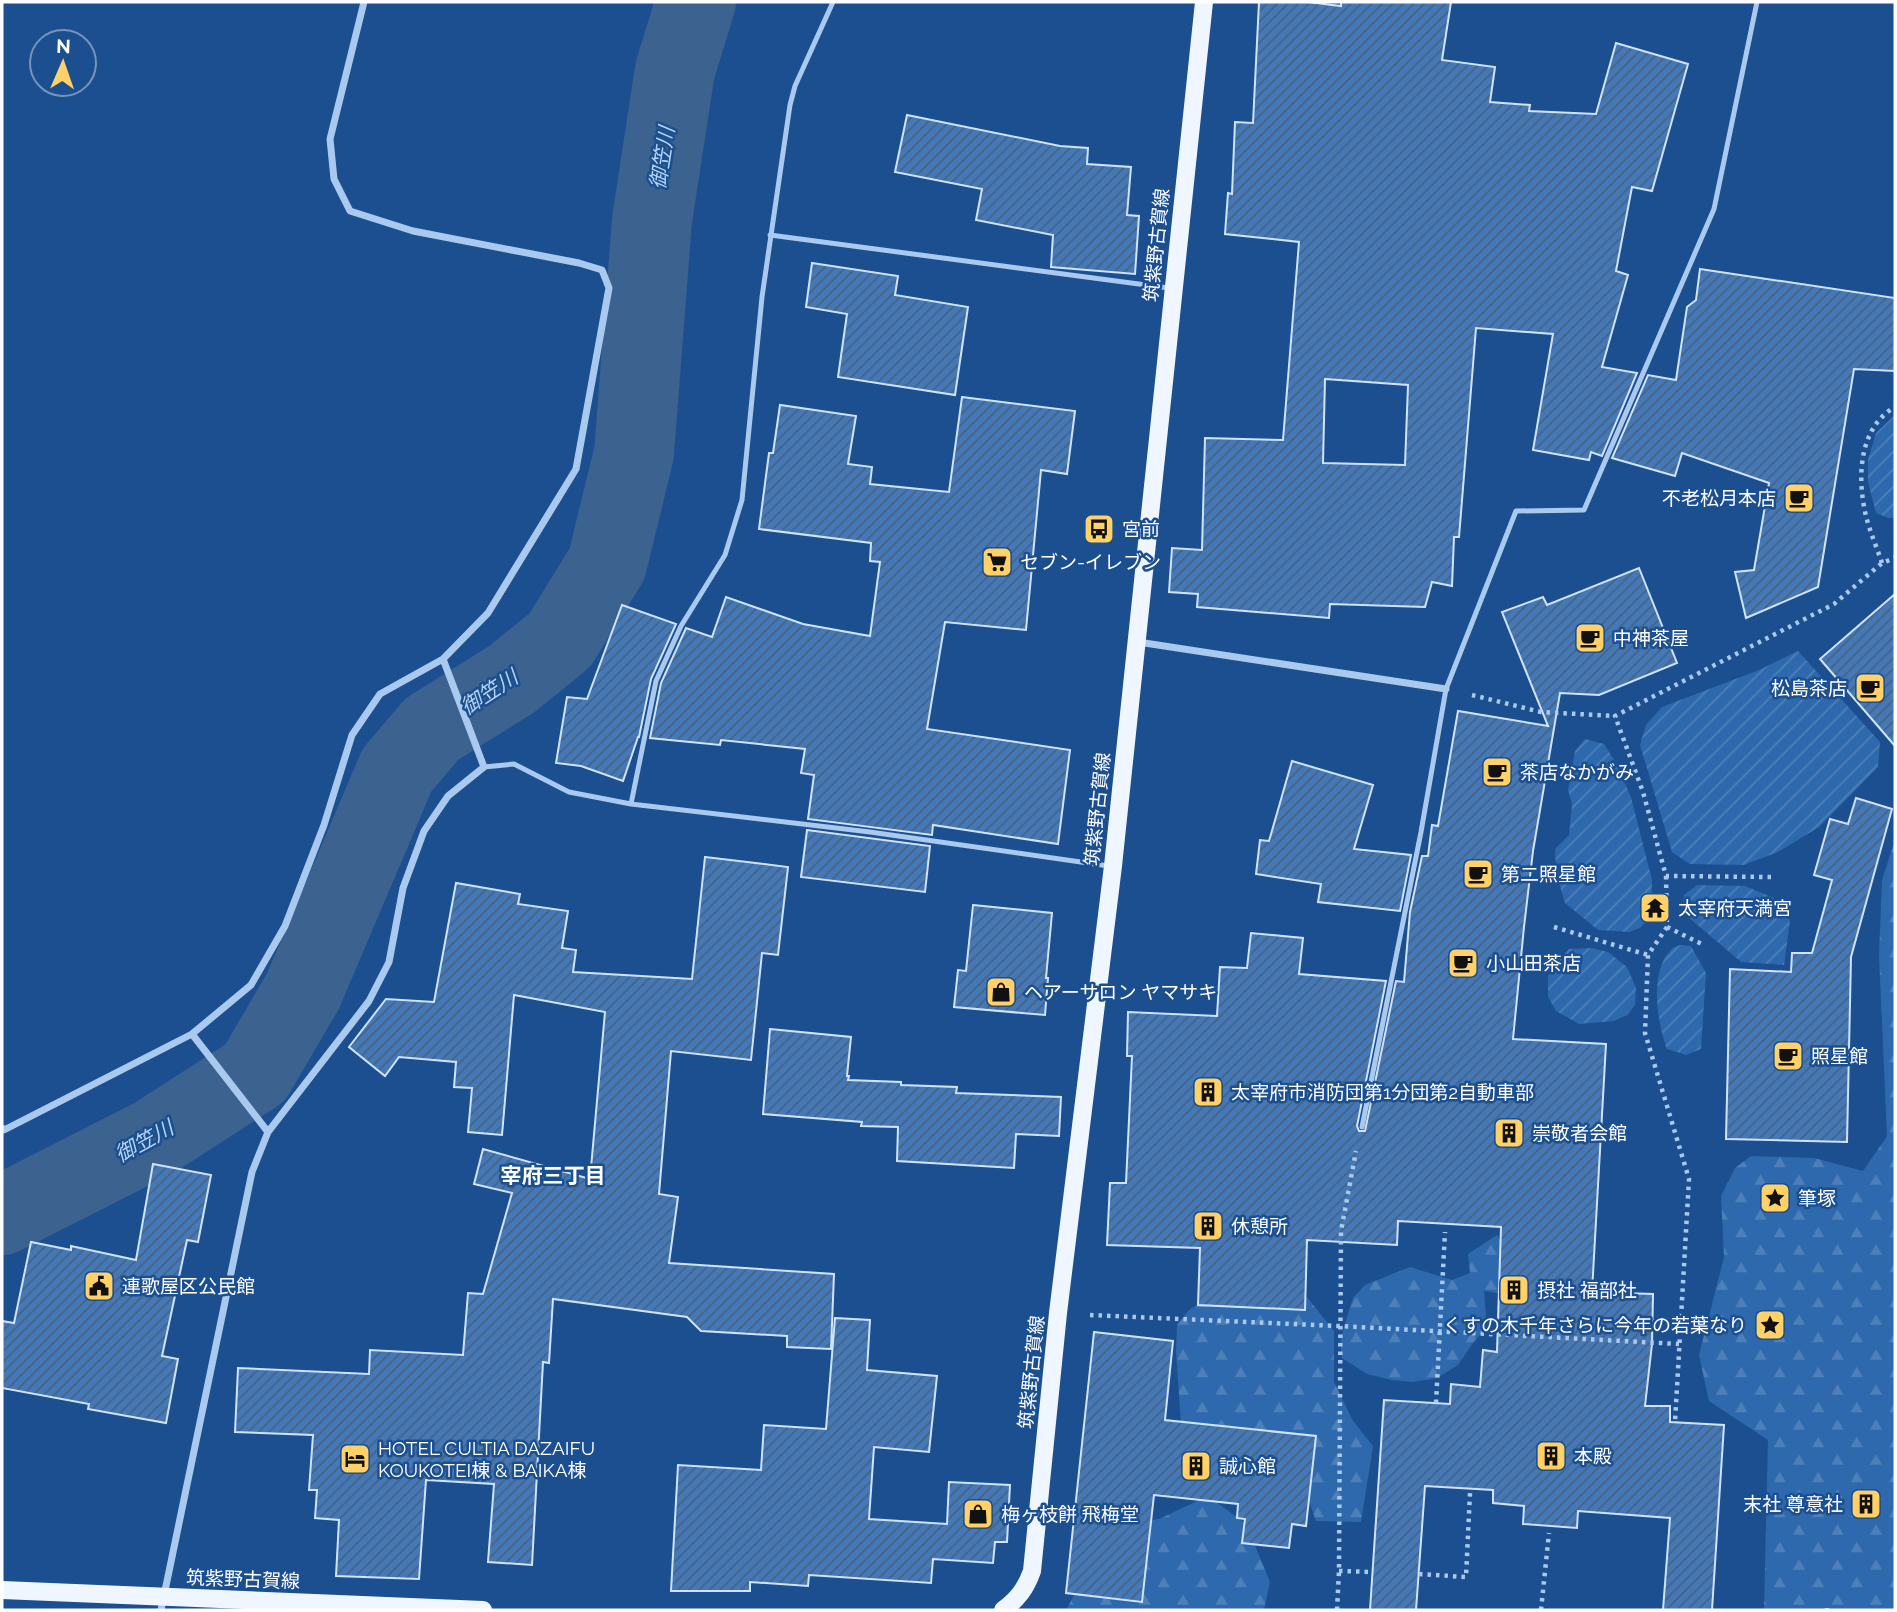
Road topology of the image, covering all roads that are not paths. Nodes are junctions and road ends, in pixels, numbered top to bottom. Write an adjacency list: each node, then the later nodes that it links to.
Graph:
1 (364, 2): 8 (street)
2 (833, 2): 5 (lane)
3 (1204, 2): 6 (main road, 筑紫野古賀線)
4 (1757, 2): 9 (lane)
5 (770, 235): 6 (lane); 11 (lane)
6 (1172, 289): 7 (main road, 筑紫野古賀線)
7 (1137, 642): 9 (street); 12 (main road, 筑紫野古賀線)
8 (443, 659): 10 (street); 13 (street)
9 (1446, 688): 14 (lane)
10 (484, 767): 11 (lane); 16 (street)
11 (631, 804): 12 (lane)
12 (1112, 866): 19 (main road, 筑紫野古賀線)
13 (192, 1034): 15 (street); 16 (street)
14 (1362, 1127)
15 (3, 1130)
16 (268, 1132): 18 (street)
17 (2, 1590): 18 (main road, 筑紫野古賀線)
18 (162, 1604): 20 (main road, 筑紫野古賀線)
19 (1018, 1604): 21 (main road, 筑紫野古賀線)
20 (483, 1610)
21 (1003, 1610)

